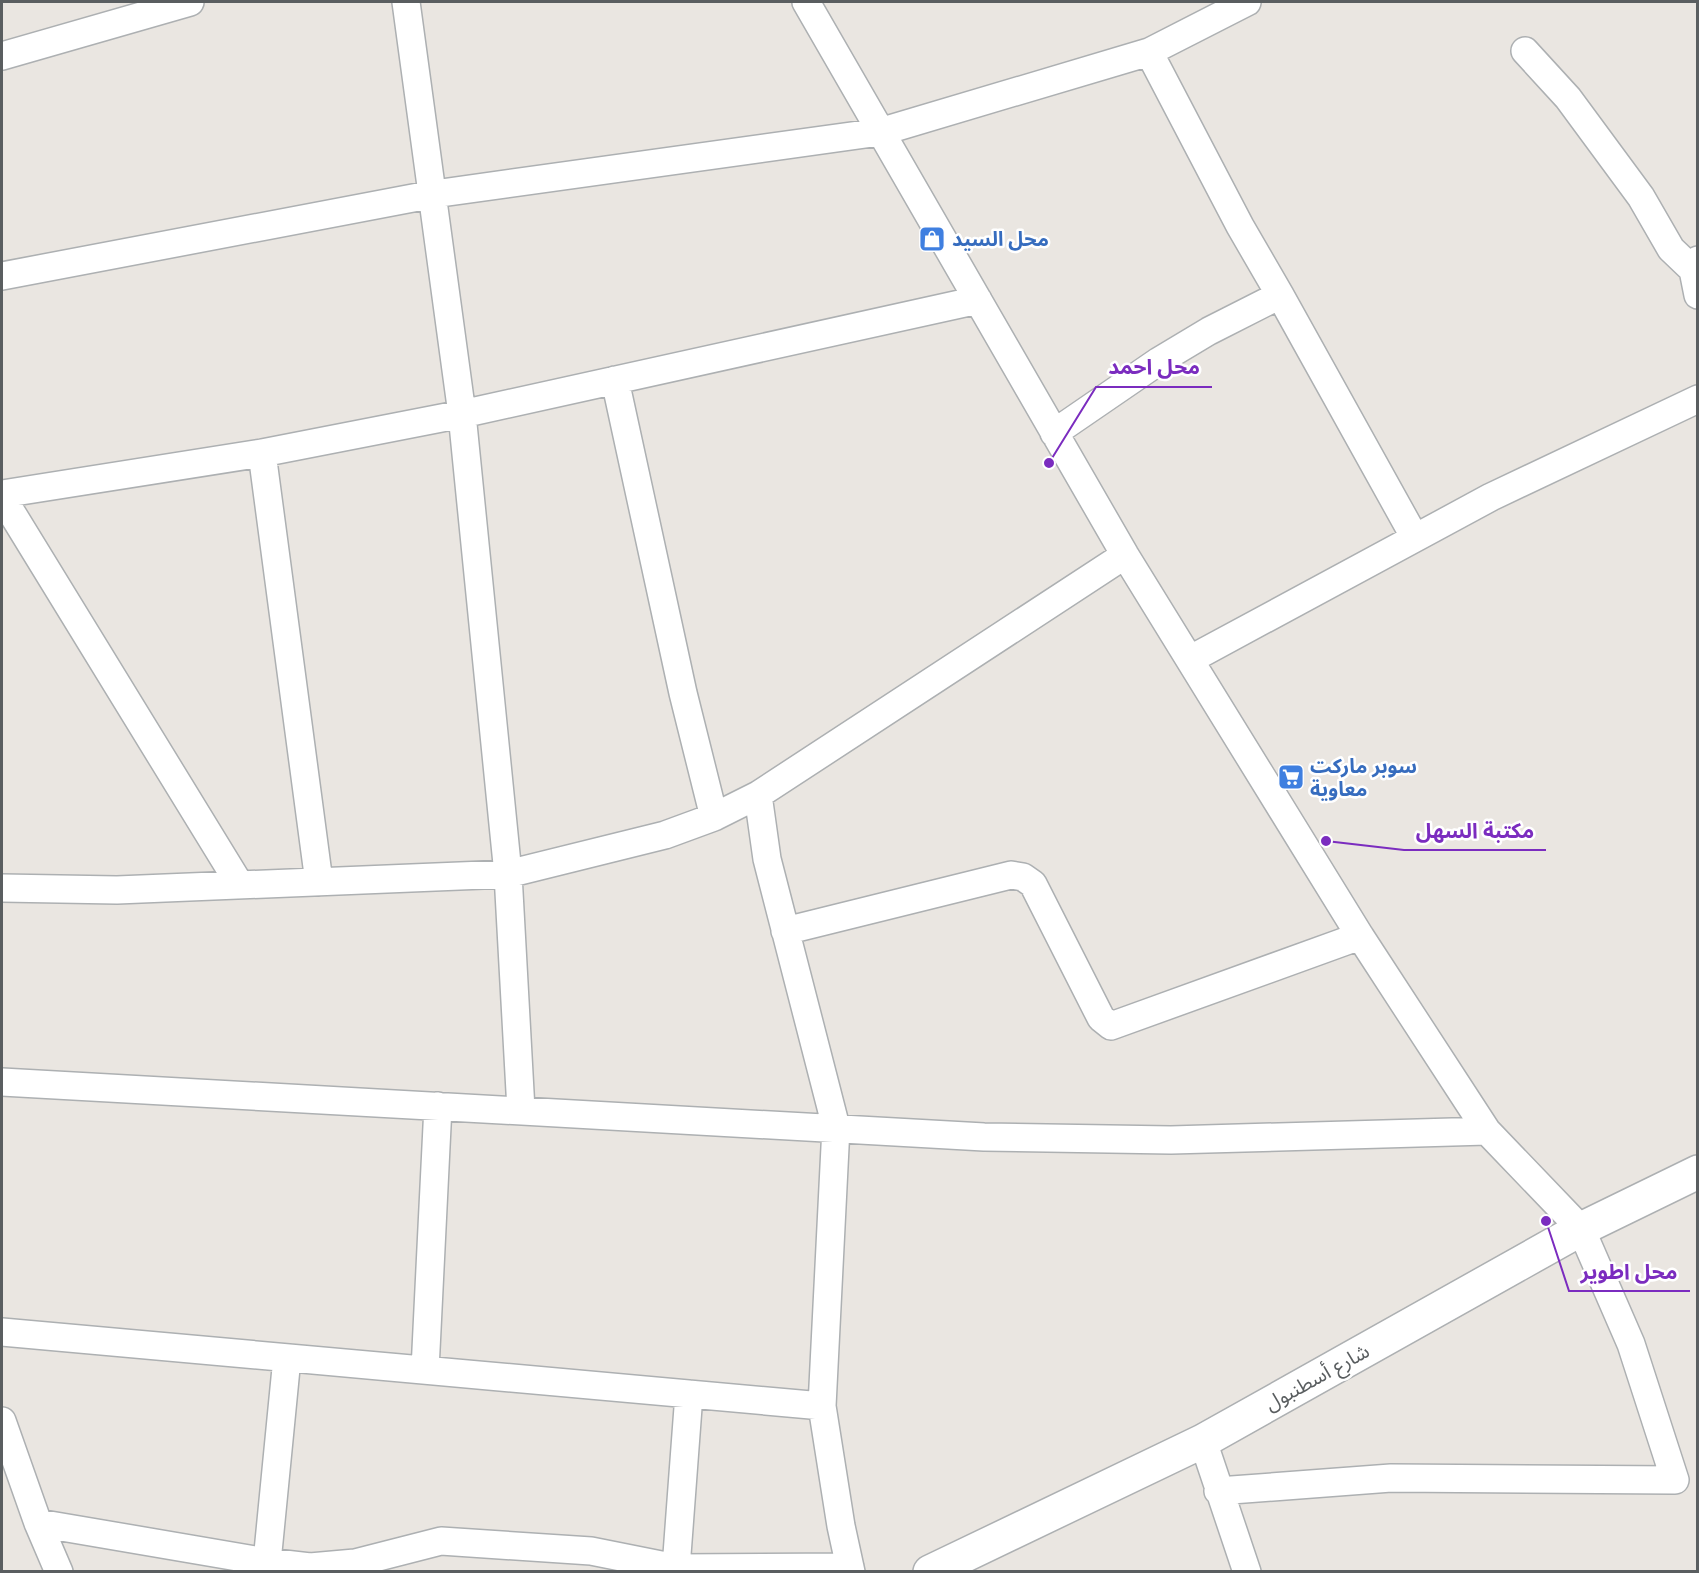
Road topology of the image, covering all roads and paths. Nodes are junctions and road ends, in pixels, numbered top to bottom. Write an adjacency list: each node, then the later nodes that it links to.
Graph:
1 (190, 2): 7 (street)
2 (406, 2): 9 (street)
3 (806, 2): 8 (street)
4 (1247, 2): 6 (street)
5 (1525, 51): 10 (street)
6 (1149, 52): 8 (street); 12 (street)
7 (2, 56)
8 (880, 132): 9 (street); 13 (street)
9 (434, 194): 11 (street); 16 (street)
10 (1696, 275)
11 (2, 276)
12 (1280, 295): 17 (street); 20 (street)
13 (978, 300): 14 (street); 17 (street)
14 (615, 380): 16 (street); 24 (street)
15 (1698, 399): 20 (street)
16 (462, 414): 18 (street); 25 (street)
17 (1054, 433): 21 (street)
18 (262, 453): 19 (street); 26 (street)
19 (2, 495): 27 (street)
20 (1415, 538): 22 (street)
21 (1125, 555): 22 (street); 23 (street)
22 (1191, 659): 30 (street)
23 (758, 795): 24 (street); 29 (street)
24 (714, 817): 25 (street)
25 (508, 874): 26 (street); 33 (street)
26 (319, 882): 27 (street)
27 (240, 885): 28 (street)
28 (2, 888)
29 (785, 932): 30 (street); 34 (street)
30 (1360, 936): 35 (street)
31 (2, 1082): 32 (street)
32 (438, 1106): 33 (street); 40 (street)
33 (521, 1110): 34 (street)
34 (836, 1127): 35 (street); 42 (street)
35 (1487, 1131): 37 (street)
36 (1698, 1172): 37 (street, شارع أسطنبول)
37 (1581, 1229): 44 (street, شارع أسطنبول); 45 (street)
38 (2, 1332): 39 (street)
39 (287, 1358): 40 (street); 48 (street)
40 (425, 1370): 41 (street)
41 (688, 1394): 42 (street); 49 (street)
42 (822, 1406): 50 (street)
43 (2, 1421): 47 (street)
44 (1203, 1441): 46 (street); 52 (street, شارع أسطنبول)
45 (1686, 1484): 46 (street)
46 (1218, 1491): 53 (street)
47 (38, 1523): 48 (street); 51 (street)
48 (267, 1562): 49 (street)
49 (676, 1568): 50 (street)
50 (851, 1569)
51 (59, 1572)
52 (930, 1572)
53 (1247, 1572)

